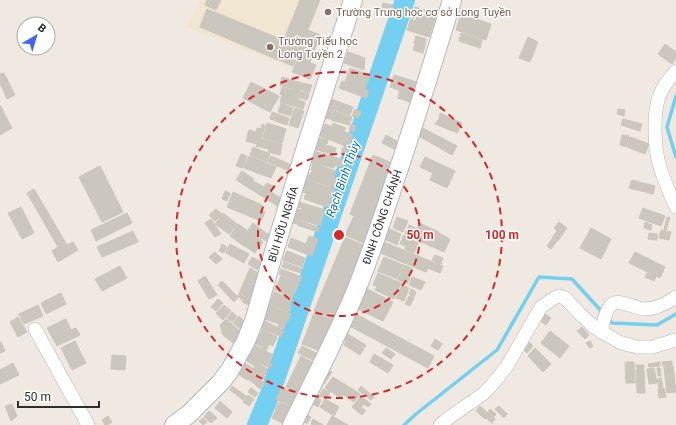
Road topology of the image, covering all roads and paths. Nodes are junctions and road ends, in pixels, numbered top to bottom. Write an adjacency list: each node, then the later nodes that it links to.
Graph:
1 (353, 0): 9 (main road, BÙI HỮU NGHĨA)
2 (452, 0): 11 (main road, ĐINH CÔNG CHÁNH)
3 (676, 72): 4 (street)
4 (676, 207)
5 (676, 297): 7 (street)
6 (35, 329): 10 (street)
7 (602, 329): 8 (street); 12 (street)
8 (676, 340)
9 (178, 424)
10 (88, 425)
11 (292, 425)
12 (440, 425)

